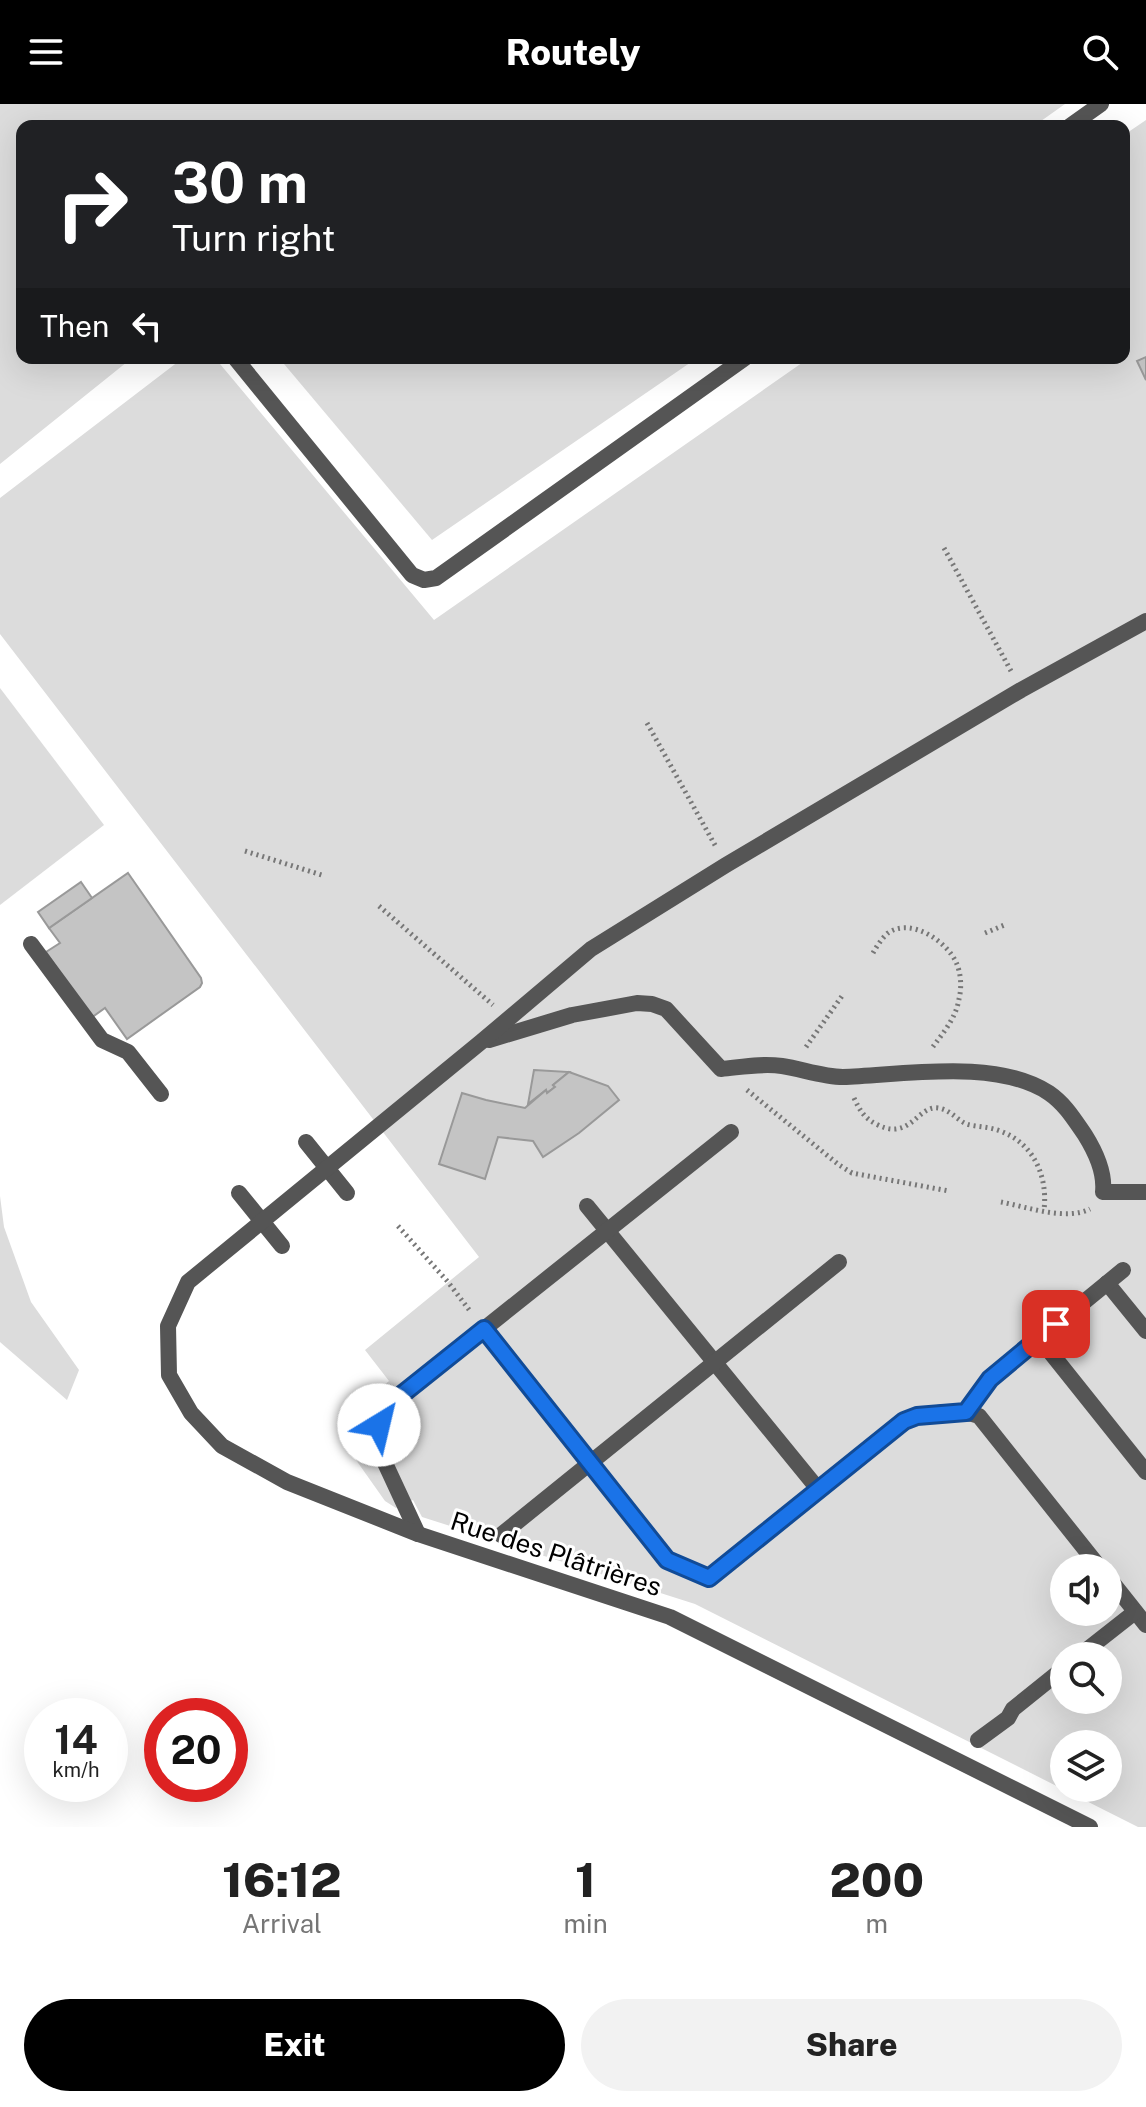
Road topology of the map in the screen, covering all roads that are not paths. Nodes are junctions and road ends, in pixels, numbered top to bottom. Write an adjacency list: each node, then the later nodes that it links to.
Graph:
1 (1101, 104): 2 (lane)
2 (1078, 120)
3 (240, 364): 4 (lane)
4 (737, 364)
5 (1146, 621): 7 (lane, Rue des Plâtrières)
6 (31, 944): 8 (lane)
7 (481, 1042): 11 (lane, Rue des Plâtrières); 12 (lane)
8 (161, 1094)
9 (731, 1132): 17 (lane)
10 (306, 1142): 11 (lane)
11 (327, 1167): 14 (lane); 16 (lane, Rue des Plâtrières)
12 (1146, 1192)
13 (239, 1193): 16 (lane)
14 (347, 1193)
15 (587, 1206): 17 (lane)
16 (261, 1220): 18 (lane); 30 (lane, Rue des Plâtrières)
17 (607, 1230): 22 (lane); 25 (lane)
18 (282, 1246)
19 (839, 1262): 25 (lane)
20 (1123, 1270): 21 (lane)
21 (1107, 1283): 23 (lane); 24 (lane)
22 (484, 1329): 27 (lane); 30 (lane)
23 (1146, 1331)
24 (1039, 1338): 26 (lane); 28 (lane)
25 (715, 1363): 27 (lane); 29 (lane)
26 (966, 1412): 29 (lane); 32 (lane)
27 (591, 1463): 29 (lane); 31 (lane)
28 (1146, 1472)
29 (818, 1489)
30 (418, 1534): 40 (lane, Rue des Plâtrières)
31 (501, 1535)
32 (1089, 1554)
33 (1122, 1595): 35 (lane)
34 (1146, 1595): 35 (lane)
35 (1133, 1609): 36 (lane); 37 (lane)
36 (1146, 1625)
37 (1095, 1642)
38 (1050, 1679): 39 (lane)
39 (978, 1740)
40 (1090, 1827)

